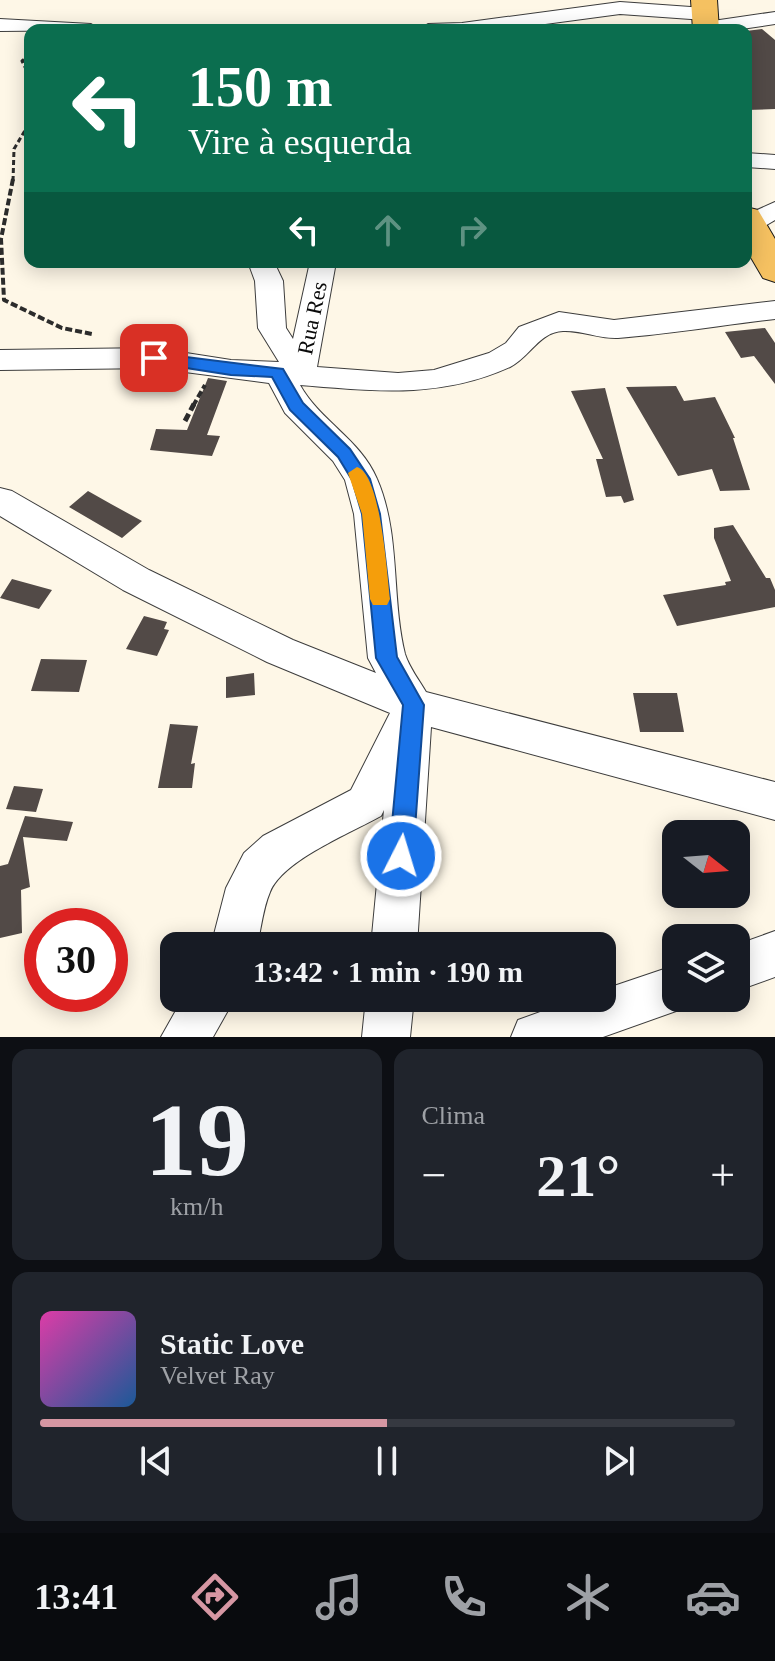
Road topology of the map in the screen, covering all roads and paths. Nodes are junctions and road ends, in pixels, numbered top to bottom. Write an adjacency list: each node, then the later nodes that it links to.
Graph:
1 (575, 0): 2 (street)
2 (620, 8): 4 (street); 5 (street)
3 (33, 9): 7 (street)
4 (524, 17): 8 (street)
5 (705, 18): 6 (street)
6 (775, 18)
7 (48, 24)
8 (472, 24)
9 (0, 25): 10 (street)
10 (24, 26)
11 (24, 132): 19 (path)
12 (752, 160): 13 (street)
13 (775, 162)
14 (757, 217): 17 (main road)
15 (264, 268): 22 (street)
16 (321, 268): 22 (street, Rua Res)
17 (775, 271)
18 (775, 310): 22 (street)
19 (105, 336)
20 (0, 360): 21 (street)
21 (215, 367): 22 (street); 23 (path)
22 (289, 373): 25 (street)
23 (185, 421)
24 (0, 500): 25 (street)
25 (413, 705): 26 (street); 27 (street); 28 (street)
26 (775, 801)
27 (237, 932)
28 (395, 932)
29 (775, 954): 30 (street)
30 (750, 963)
31 (662, 993): 36 (street)
32 (202, 1012): 34 (street)
33 (389, 1012): 35 (street)
34 (185, 1037)
35 (386, 1037)
36 (535, 1037)

